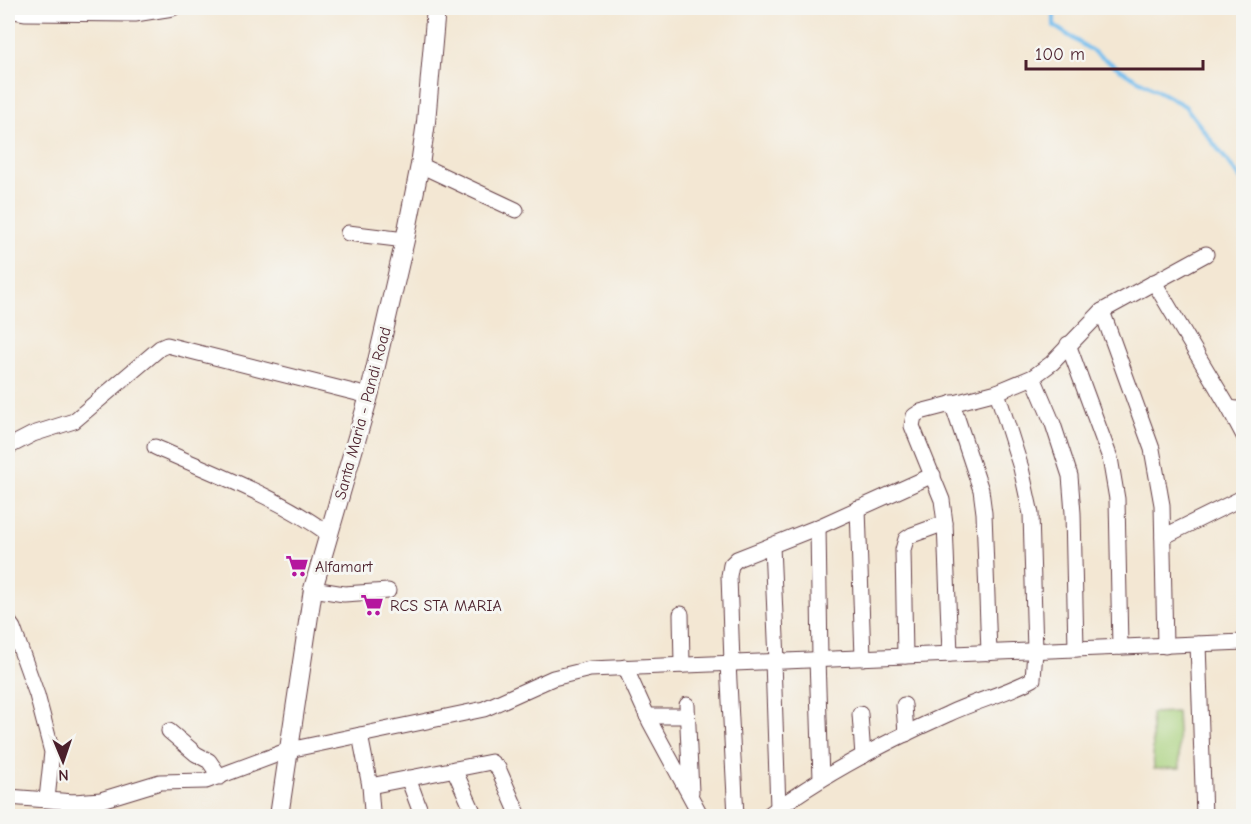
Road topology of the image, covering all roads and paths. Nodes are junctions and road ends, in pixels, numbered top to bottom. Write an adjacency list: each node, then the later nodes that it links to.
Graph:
1 (173, 8): 3 (street)
2 (436, 8): 4 (main road, Santa Maria - Pandi Road)
3 (8, 10)
4 (420, 165): 5 (street); 7 (main road, Santa Maria - Pandi Road)
5 (516, 210)
6 (348, 233): 7 (street)
7 (405, 240): 14 (main road, Santa Maria - Pandi Road)
8 (1206, 254): 9 (street)
9 (1154, 282): 10 (street); 16 (street)
10 (1102, 311): 11 (street); 26 (street)
11 (1068, 344): 12 (street); 35 (street)
12 (1033, 377): 13 (street); 36 (street)
13 (997, 392): 15 (street); 37 (street)
14 (369, 396): 18 (street); 25 (main road, Santa Maria - Pandi Road)
15 (952, 403): 20 (street); 38 (street)
16 (1236, 409): 17 (street)
17 (1244, 436)
18 (8, 447)
19 (155, 447): 25 (street)
20 (933, 475): 22 (street); 23 (street)
21 (1244, 497): 26 (street)
22 (858, 508): 24 (street); 41 (street)
23 (945, 523): 39 (street); 40 (street)
24 (818, 527): 27 (street); 42 (street)
25 (330, 535): 28 (main road, Santa Maria - Pandi Road)
26 (1163, 537): 34 (street)
27 (772, 546): 43 (street); 44 (street)
28 (313, 589): 29 (street); 53 (main road, Santa Maria - Pandi Road)
29 (388, 591)
30 (681, 614): 45 (street)
31 (8, 621): 62 (street)
32 (1244, 642): 33 (street)
33 (1198, 644): 34 (street); 72 (street)
34 (1164, 646): 35 (street)
35 (1120, 647): 36 (street)
36 (1076, 649): 37 (street)
37 (1035, 651): 38 (street); 51 (street)
38 (989, 653): 39 (street)
39 (950, 654): 40 (street)
40 (905, 656): 41 (street)
41 (862, 658): 42 (street)
42 (819, 659): 43 (street); 58 (street)
43 (775, 661): 44 (street); 65 (street)
44 (730, 663): 45 (street); 71 (street)
45 (682, 665): 46 (street)
46 (625, 667): 49 (street); 52 (street)
47 (904, 705): 51 (street)
48 (860, 714): 54 (street)
49 (647, 716): 61 (street); 61 (street)
50 (169, 731): 56 (street)
51 (906, 734): 54 (street)
52 (360, 735): 53 (street); 59 (street)
53 (289, 750): 56 (street); 67 (main road, Santa Maria - Pandi Road)
54 (863, 756): 58 (street)
55 (454, 769): 57 (street); 68 (street); 69 (street)
56 (220, 777): 63 (street)
57 (408, 778): 59 (street); 66 (street)
58 (821, 779): 65 (street)
59 (370, 786): 64 (street)
60 (8, 796): 62 (street)
61 (691, 798): 70 (street)
62 (47, 800): 63 (street)
63 (77, 809)
64 (372, 811)
65 (773, 812)
66 (421, 813)
67 (279, 816)
68 (475, 816)
69 (519, 816)
70 (701, 816)
71 (735, 816)
72 (1204, 816)

